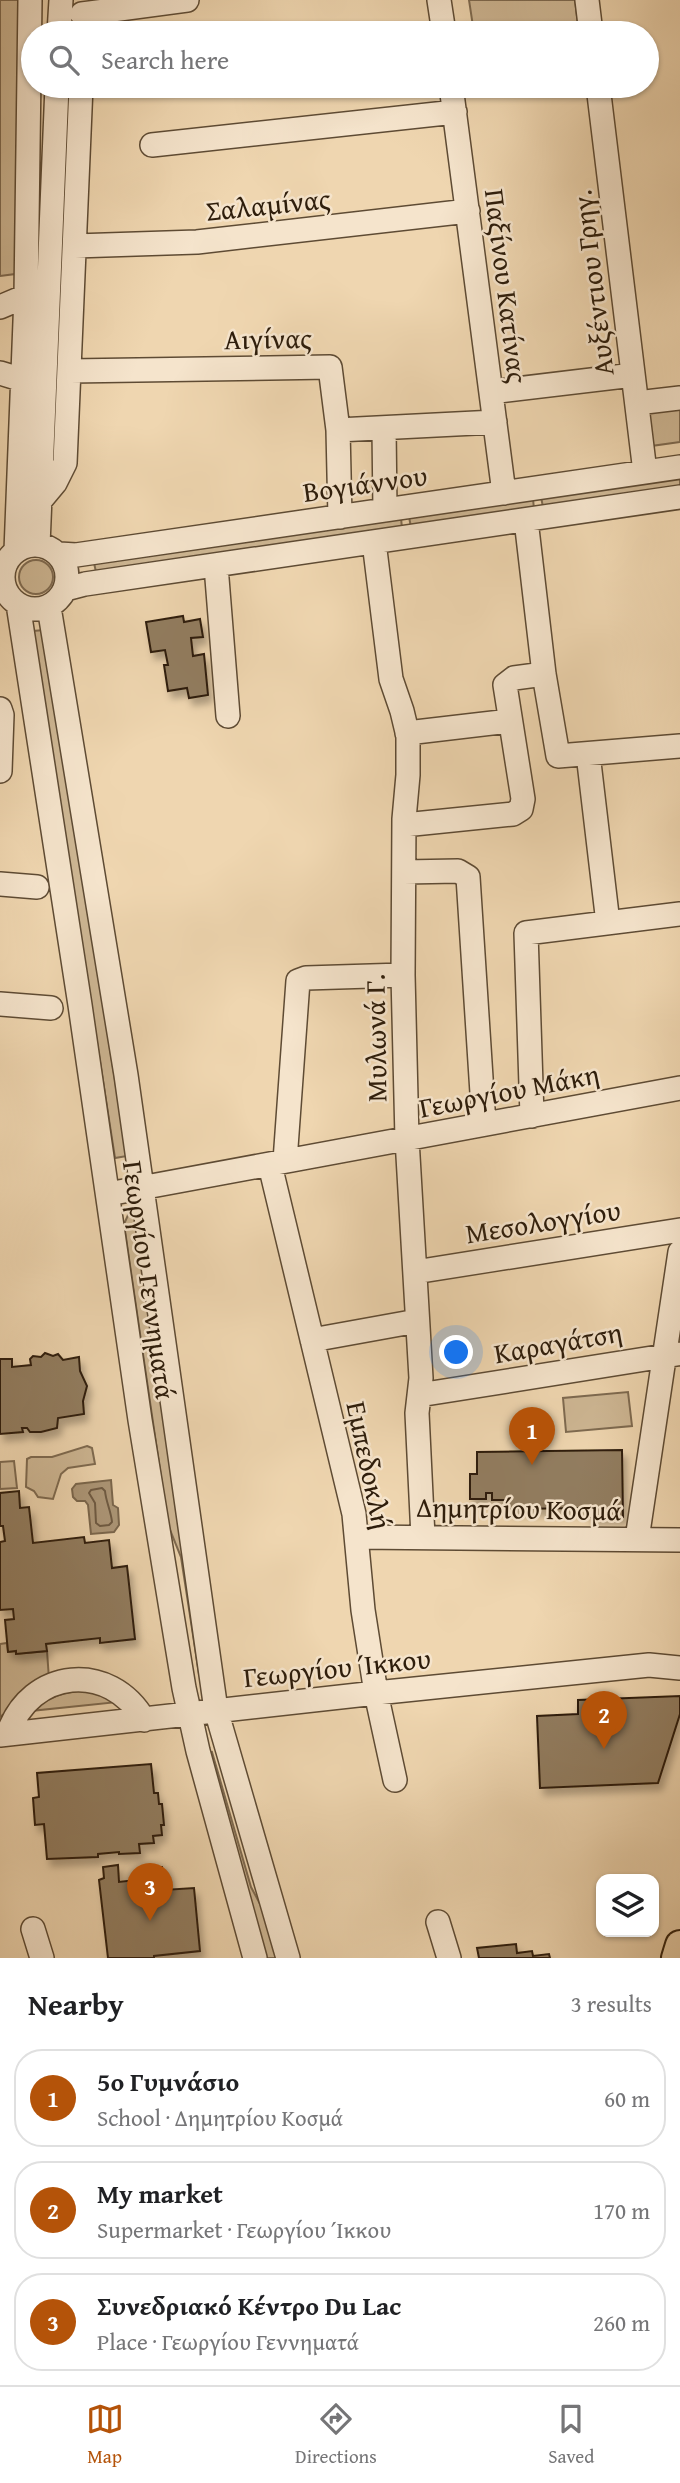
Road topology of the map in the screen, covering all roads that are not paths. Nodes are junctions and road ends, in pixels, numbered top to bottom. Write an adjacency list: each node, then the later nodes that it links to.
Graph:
1 (17, 0): 19 (street)
2 (30, 0): 8 (street)
3 (61, 0): 9 (street)
4 (187, 0): 7 (street)
5 (439, 0): 10 (street)
6 (587, 0): 11 (street)
7 (82, 16)
8 (30, 21)
9 (60, 21)
10 (442, 21)
11 (590, 21)
12 (28, 98): 19 (street)
13 (57, 98): 38 (street)
14 (81, 98): 21 (street)
15 (453, 98): 17 (street, Παξίνου Κατίνας)
16 (599, 98): 26 (street, Αυξέντιου Γρηγ.)
17 (455, 112): 18 (street); 20 (street, Παξίνου Κατίνας)
18 (152, 145)
19 (26, 196): 22 (street)
20 (468, 211): 21 (street, Σαλαμίνας); 28 (street, Παξίνου Κατίνας)
21 (75, 246): 24 (street)
22 (26, 296): 23 (street); 27 (street)
23 (0, 307)
24 (70, 371): 33 (street, Αιγίνας); 38 (street)
25 (0, 373): 27 (street)
26 (633, 375): 28 (street); 30 (street, Αυξέντιου Γρηγ.)
27 (23, 380): 44 (street)
28 (491, 392): 31 (street, Παξίνου Κατίνας)
29 (680, 398): 30 (street)
30 (636, 403): 35 (street, Αυξέντιου Γρηγ.)
31 (495, 422): 32 (street); 36 (street, Παξίνου Κατίνας)
32 (384, 428): 33 (street); 39 (street)
33 (338, 430): 40 (street)
34 (680, 467): 35 (street, Βογιάννου)
35 (645, 472): 36 (street, Βογιάννου)
36 (504, 493): 39 (street, Βογιάννου)
37 (680, 497): 41 (street)
38 (40, 501): 43 (street)
39 (385, 510): 40 (street, Βογιάννου)
40 (340, 517): 43 (street, Βογιάννου)
41 (526, 520): 42 (street); 49 (street)
42 (374, 542): 45 (street); 53 (street, Μυλωνά Γ.)
43 (48, 550): 44 (street, Βογιάννου); 46 (street)
44 (8, 558): 47 (street)
45 (216, 566): 46 (street); 51 (street)
46 (66, 589): 48 (street)
47 (8, 597): 48 (street); 74 (street, Γεωργίου Γεννηματά)
48 (49, 607): 73 (street, Γεωργίου Γεννηματά)
49 (544, 674): 52 (street); 55 (street)
50 (0, 709): 56 (street)
51 (228, 716)
52 (510, 720): 53 (street); 57 (street)
53 (407, 733): 57 (street, Μυλωνά Γ.)
54 (680, 746): 55 (street)
55 (589, 754): 64 (street)
56 (0, 771)
57 (404, 825): 58 (street, Μυλωνά Γ.)
58 (404, 872): 65 (street, Μυλωνά Γ.); 70 (street)
59 (0, 876): 60 (street)
60 (0, 884): 61 (street); 62 (street)
61 (37, 887)
62 (0, 899)
63 (680, 914): 64 (street)
64 (608, 923): 69 (street)
65 (403, 975): 71 (street, Μυλωνά Γ.); 72 (street, Εμπεδοκλή)
66 (0, 1004): 67 (street)
67 (51, 1008)
68 (680, 1088): 69 (street, Γεωργίου Μάκη)
69 (532, 1116): 70 (street, Γεωργίου Μάκη)
70 (484, 1124): 71 (street, Γεωργίου Μάκη)
71 (407, 1139): 72 (street, Γεωργίου Μάκη); 77 (street, Μυλωνά Γ.)
72 (278, 1163): 73 (street, Γεωργίου Μάκη); 79 (street, Εμπεδοκλή)
73 (142, 1188): 74 (street, Γεωργίου Μάκη); 88 (street, Γεωργίου Γεννηματά)
74 (108, 1194): 89 (street, Γεωργίου Γεννηματά)
75 (680, 1230): 77 (street, Μεσολογγίου)
76 (680, 1252): 80 (street)
77 (415, 1272): 78 (street, Μυλωνά Γ.)
78 (417, 1321): 79 (street); 81 (street, Μυλωνά Γ.)
79 (312, 1340): 82 (street, Εμπεδοκλή)
80 (672, 1354): 81 (street, Καραγάτση); 84 (street)
81 (419, 1395): 83 (street, Μυλωνά Γ.)
82 (357, 1537): 83 (street, Δημητρίου Κοσμά); 87 (street, Εμπεδοκλή)
83 (423, 1537): 84 (street, Δημητρίου Κοσμά)
84 (637, 1539): 85 (street, Δημητρίου Κοσμά)
85 (680, 1540)
86 (680, 1668): 87 (street, Γεωργίου Ίκκου)
87 (376, 1693): 88 (street, Γεωργίου Ίκκου); 92 (street, Εμπεδοκλή)
88 (216, 1710): 89 (street, Γεωργίου Ίκκου); 98 (street, Γεωργίου Γεννηματά)
89 (190, 1714): 90 (street, Γεωργίου Ίκκου); 97 (street, Γεωργίου Γεννηματά)
90 (144, 1720): 91 (street, Γεωργίου Ίκκου); 91 (street)
91 (4, 1734)
92 (395, 1780)
93 (438, 1922): 99 (street)
94 (33, 1929): 96 (street)
95 (680, 1945): 100 (main road)
96 (42, 1958)
97 (255, 1958)
98 (288, 1958)
99 (449, 1958)
100 (676, 1958)

